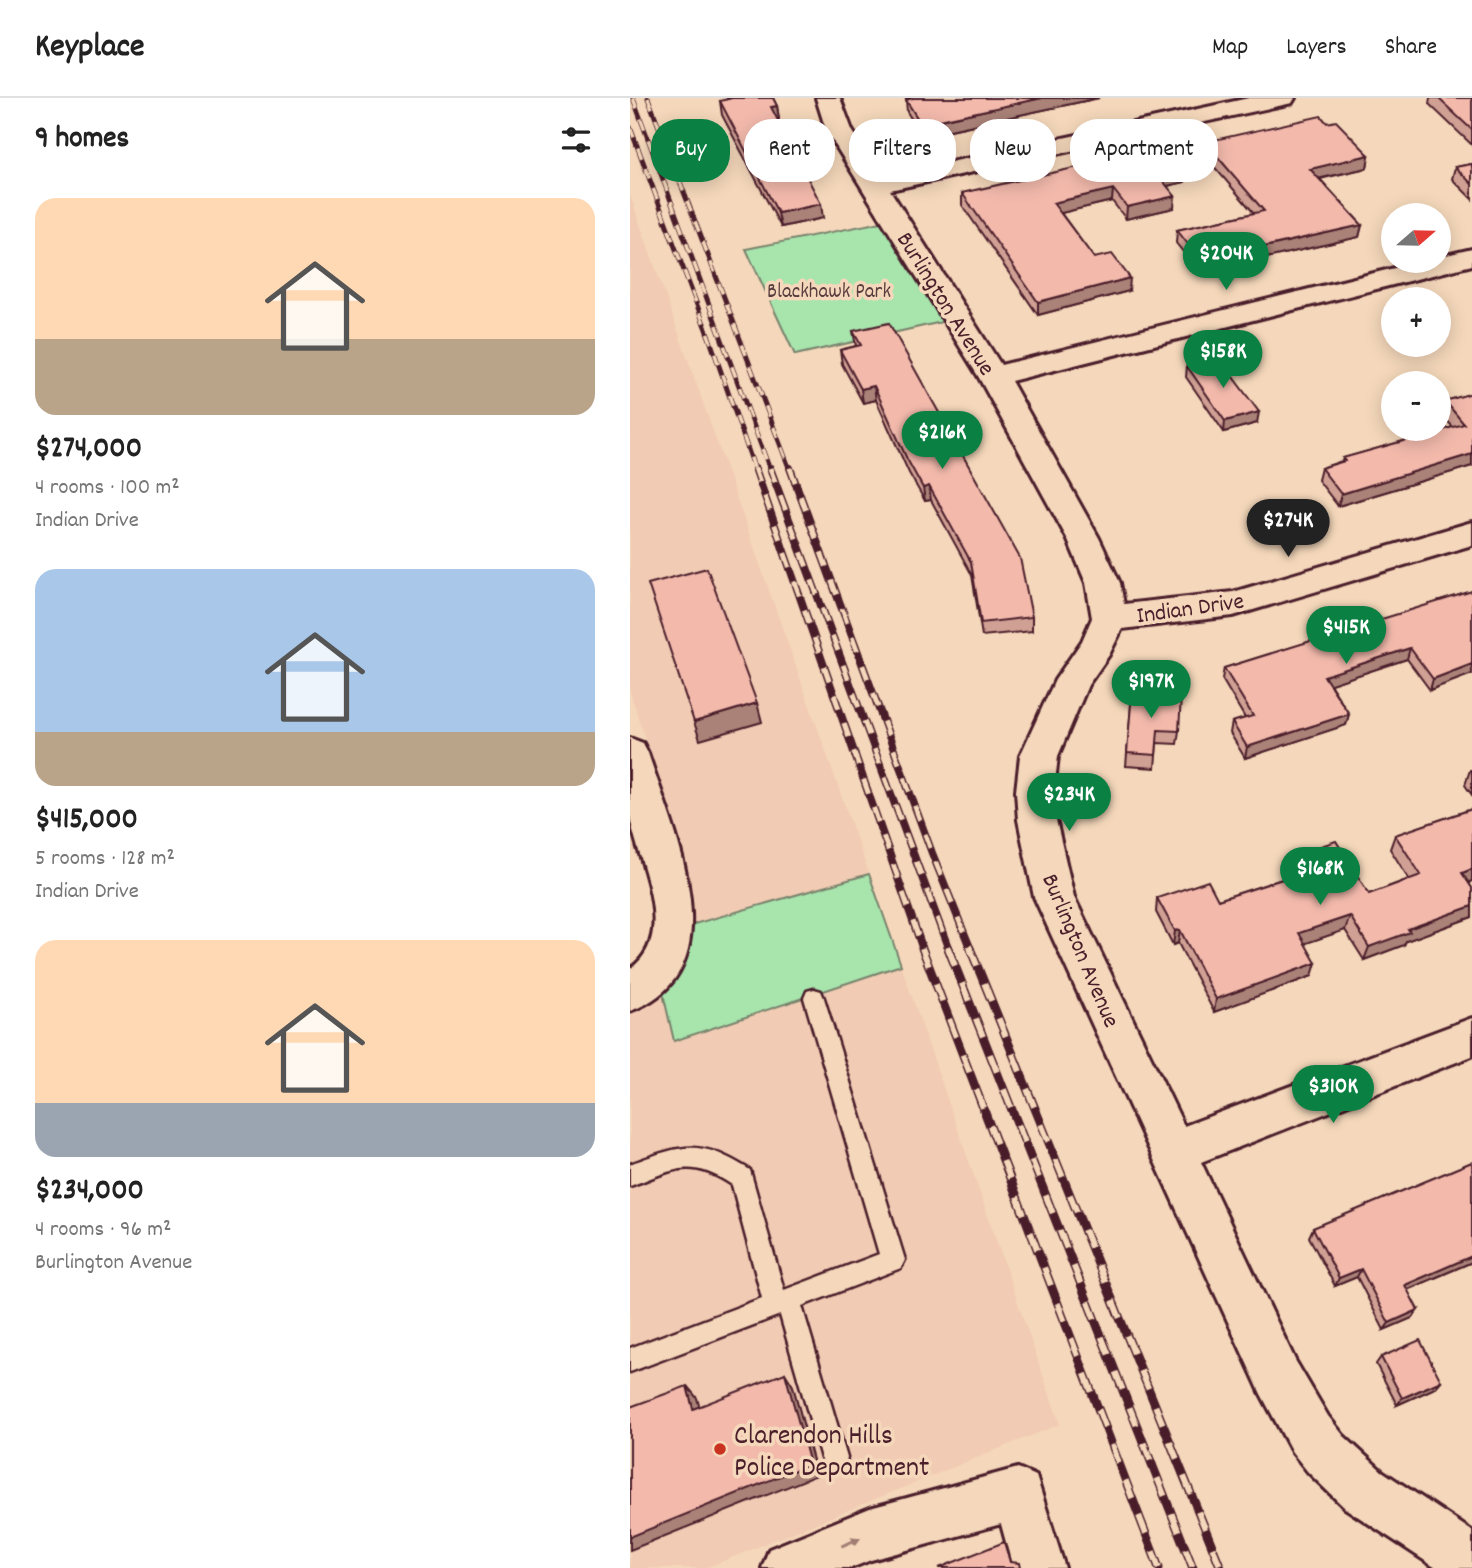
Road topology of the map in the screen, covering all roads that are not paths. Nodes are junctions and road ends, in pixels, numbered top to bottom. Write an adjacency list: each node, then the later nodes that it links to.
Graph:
1 (828, 98): 3 (street, Burlington Avenue)
2 (1283, 98): 3 (street)
3 (874, 186): 5 (street, Burlington Avenue)
4 (1472, 257): 5 (street)
5 (993, 376): 7 (street, Burlington Avenue)
6 (1472, 533): 7 (street, Indian Drive)
7 (1109, 618): 12 (street, Burlington Avenue)
8 (630, 753): 9 (street)
9 (630, 993)
10 (814, 998): 14 (lane)
11 (1472, 1037): 12 (street)
12 (1172, 1152): 17 (street, Burlington Avenue)
13 (630, 1175): 14 (lane)
14 (782, 1302): 15 (lane); 16 (lane)
15 (630, 1360)
16 (834, 1458)
17 (1472, 1560)
18 (788, 1568): 19 (street, one-way to 19)
19 (1039, 1568)

